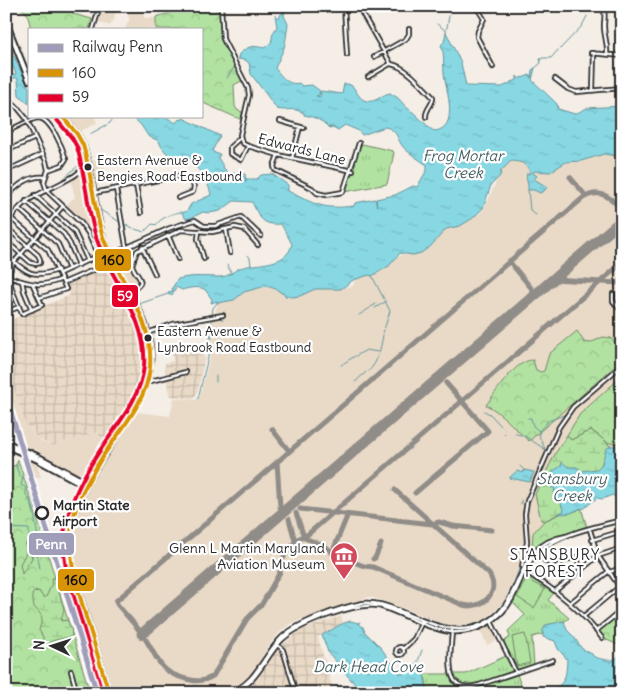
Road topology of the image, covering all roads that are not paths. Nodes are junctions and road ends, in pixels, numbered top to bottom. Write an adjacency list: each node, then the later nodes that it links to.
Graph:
1 (100, 6): 8 (street)
2 (221, 6): 33 (street, Edwards Lane)
3 (344, 6): 11 (street)
4 (358, 6): 10 (street)
5 (476, 6): 16 (street)
6 (604, 6): 12 (street)
7 (6, 22): 18 (main road)
8 (93, 28)
9 (409, 29): 10 (street)
10 (384, 52): 14 (street); 15 (street)
11 (347, 54)
12 (606, 54): 13 (street); 22 (street)
13 (622, 56)
14 (374, 58)
15 (391, 64): 19 (street); 25 (street)
16 (493, 67)
17 (6, 77): 23 (street)
18 (28, 77)
19 (368, 77)
20 (555, 79): 22 (street)
21 (622, 88): 22 (street)
22 (593, 91)
23 (6, 94)
24 (6, 99): 29 (street)
25 (426, 117)
26 (64, 118): 40 (main road)
27 (6, 121): 30 (street)
28 (280, 121): 39 (street)
29 (28, 122): 30 (street); 32 (street); 41 (street)
30 (12, 129): 31 (street)
31 (6, 132)
32 (35, 138): 36 (street); 37 (street)
33 (240, 138): 35 (street, Edwards Lane); 35 (street)
34 (358, 143): 43 (street)
35 (248, 146): 38 (street, Edwards Lane)
36 (6, 151)
37 (43, 154): 41 (street); 42 (street)
38 (278, 155): 39 (street, Edwards Lane); 43 (street)
39 (292, 158): 43 (street, Edwards Lane)
40 (88, 166): 47 (street); 48 (main road)
41 (48, 170): 44 (street)
42 (6, 171)
43 (352, 171)
44 (45, 176): 47 (street); 50 (street)
45 (136, 185): 46 (street); 51 (street); 55 (street)
46 (116, 189): 48 (street); 70 (street)
47 (47, 190): 49 (street); 53 (street)
48 (93, 193): 72 (main road)
49 (35, 195): 52 (street); 57 (street)
50 (6, 198)
51 (178, 198)
52 (26, 201): 54 (street); 59 (street)
53 (63, 206): 57 (street); 76 (street)
54 (19, 209): 58 (street); 62 (street)
55 (142, 213)
56 (6, 214): 58 (street)
57 (56, 214): 59 (street); 79 (street)
58 (12, 218): 60 (street); 66 (street)
59 (50, 222): 62 (street); 81 (street)
60 (6, 226): 69 (street)
61 (226, 229): 63 (street); 68 (street); 73 (street)
62 (43, 230): 66 (street); 82 (street)
63 (199, 230): 64 (street); 78 (street)
64 (168, 235): 71 (street); 77 (street)
65 (261, 236): 70 (street)
66 (35, 238): 69 (street); 83 (street)
67 (6, 241): 74 (street)
68 (258, 244)
69 (28, 246): 74 (street); 74 (street)
70 (127, 247): 72 (street)
71 (142, 247): 84 (street); 90 (street)
72 (109, 253): 76 (street); 90 (main road)
73 (230, 253)
74 (21, 254): 80 (street)
75 (6, 255): 80 (street)
76 (97, 257): 79 (street); 88 (street)
77 (178, 259)
78 (204, 259)
79 (88, 260): 81 (street)
80 (14, 262): 83 (street); 85 (street)
81 (79, 265): 82 (street)
82 (69, 269): 83 (street)
83 (58, 272): 86 (street)
84 (155, 274)
85 (9, 277): 87 (street); 93 (street)
86 (62, 279): 88 (street); 89 (street)
87 (22, 281): 89 (street); 94 (street)
88 (63, 283): 92 (street)
89 (33, 285): 92 (street)
90 (129, 293): 98 (main road)
91 (613, 294): 96 (street)
92 (39, 298): 94 (street)
93 (19, 307): 94 (street); 95 (street)
94 (32, 310)
95 (6, 312)
96 (622, 312)
97 (223, 315): 98 (street)
98 (146, 334): 101 (main road)
99 (622, 366): 120 (street)
100 (186, 372): 101 (street)
101 (145, 382): 106 (main road); 107 (main road)
102 (8, 445): 103 (main road, bridge)
103 (37, 458): 104 (main road); 105 (main road)
104 (62, 473): 107 (main road); 108 (main road)
105 (69, 473): 106 (main road); 107 (main road)
106 (89, 473): 107 (main road)
107 (85, 483): 108 (main road); 139 (main road)
108 (75, 496): 139 (main road)
109 (622, 520): 110 (street)
110 (590, 530): 112 (street); 113 (street)
111 (622, 531): 113 (street)
112 (570, 535): 115 (street); 120 (street)
113 (592, 540): 116 (street)
114 (622, 548): 116 (street)
115 (537, 554): 117 (street); 120 (street)
116 (598, 556): 119 (street); 121 (street)
117 (556, 567): 119 (street); 122 (street)
118 (622, 568): 121 (street)
119 (581, 569): 122 (street)
120 (523, 571): 124 (street); 129 (street)
121 (609, 572): 123 (street); 125 (street)
122 (569, 579): 124 (street)
123 (621, 588): 127 (street)
124 (555, 591): 125 (street)
125 (570, 603): 127 (street)
126 (622, 610): 131 (street)
127 (584, 616): 131 (street)
128 (422, 621): 130 (street); 133 (street); 134 (street)
129 (491, 621): 130 (street); 137 (street)
130 (452, 631): 137 (street)
131 (596, 631): 132 (street)
132 (602, 638)
133 (277, 644): 140 (street); 141 (street); 142 (street)
134 (403, 648)
135 (553, 660): 137 (street)
136 (71, 671): 138 (street)
137 (516, 672)
138 (77, 693)
139 (107, 693)
140 (229, 693)
141 (234, 693)
142 (296, 693)

